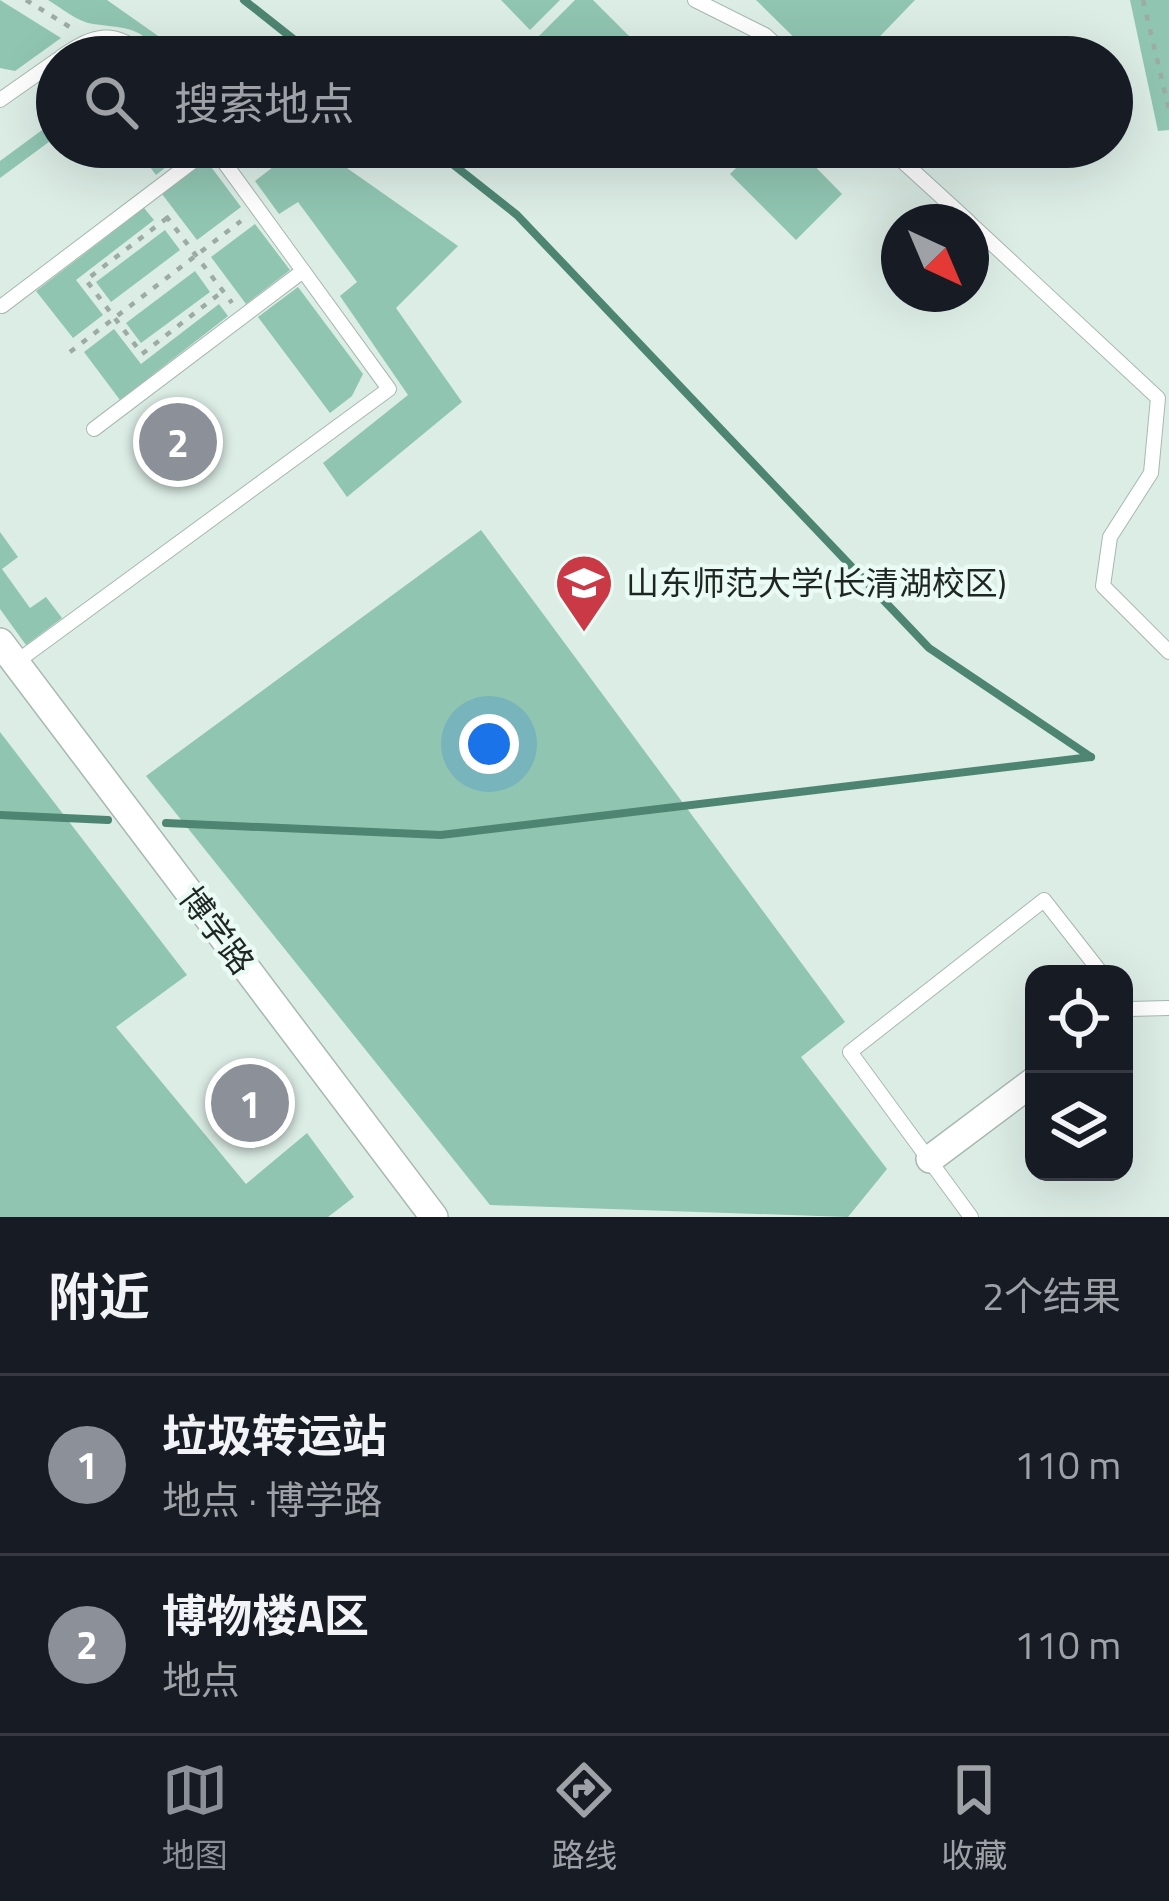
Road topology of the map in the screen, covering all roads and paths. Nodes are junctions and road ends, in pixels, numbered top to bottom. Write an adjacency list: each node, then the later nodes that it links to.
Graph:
1 (26, 0): 4 (path)
2 (695, 0): 5 (lane)
3 (1143, 0): 8 (path)
4 (85, 36)
5 (766, 36)
6 (36, 75): 7 (lane)
7 (0, 100)
8 (1169, 110)
9 (184, 168): 12 (lane)
10 (228, 168): 14 (lane)
11 (910, 168): 13 (lane)
12 (149, 194): 15 (path); 20 (lane)
13 (949, 204)
14 (258, 208): 17 (path); 18 (lane)
15 (167, 218): 17 (path); 22 (path)
16 (989, 241): 26 (lane)
17 (196, 256): 19 (path); 22 (path)
18 (303, 271): 21 (lane); 25 (lane)
19 (223, 291): 21 (path); 22 (path)
20 (2, 306)
21 (242, 316): 24 (lane)
22 (114, 318): 23 (path)
23 (70, 352)
24 (94, 429)
25 (8, 652): 32 (street, 博学路)
26 (1169, 652)
27 (1095, 965): 31 (lane)
28 (1169, 1008): 29 (lane)
29 (1133, 1009)
30 (1025, 1088): 31 (street)
31 (930, 1159): 33 (lane)
32 (424, 1214)
33 (970, 1217)

